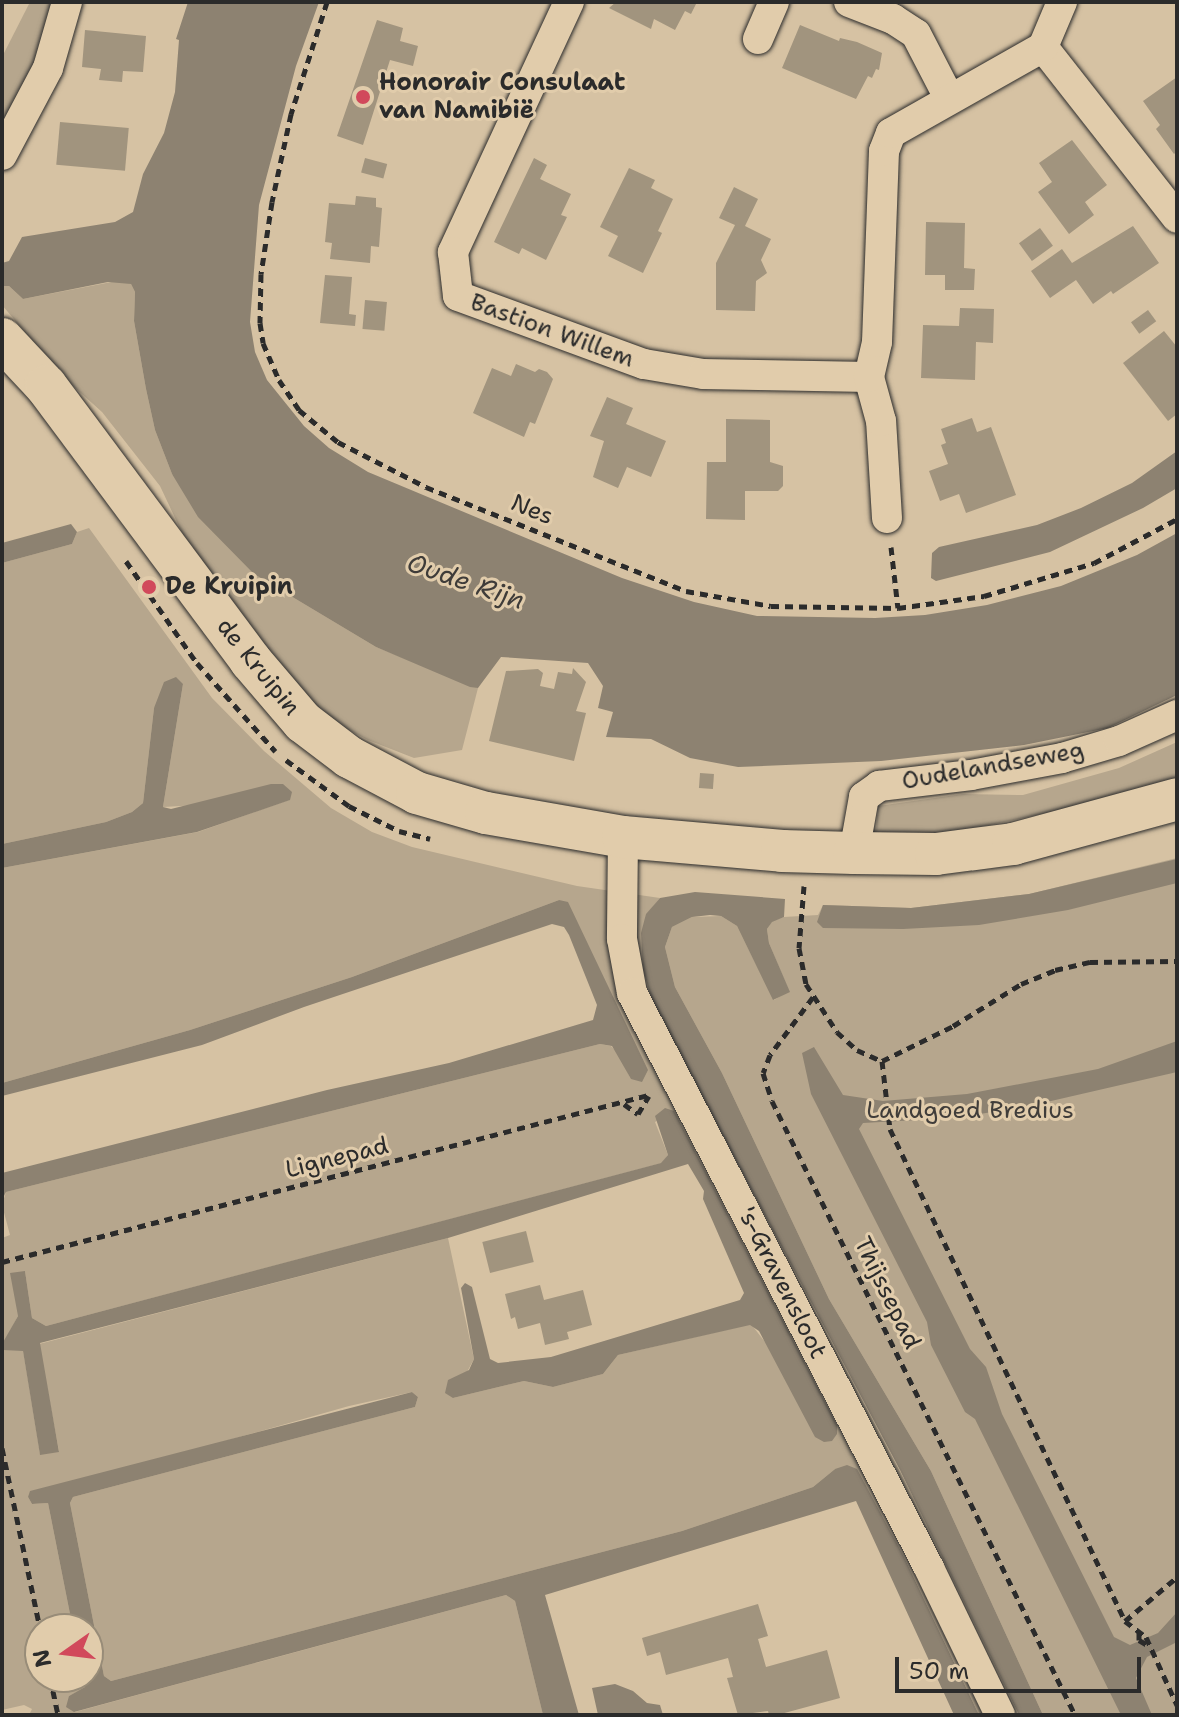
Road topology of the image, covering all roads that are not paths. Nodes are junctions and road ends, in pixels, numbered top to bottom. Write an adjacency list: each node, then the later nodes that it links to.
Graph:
1 (67, 2): 9 (street)
2 (569, 2): 12 (street, Bastion Willem)
3 (774, 2): 6 (street)
4 (849, 2): 8 (street)
5 (1062, 2): 7 (street)
6 (758, 39)
7 (1043, 47): 8 (street); 10 (street)
8 (949, 98): 12 (street)
9 (2, 155)
10 (1177, 218)
11 (2, 339): 16 (main road, de Kruipin)
12 (869, 377): 13 (street)
13 (887, 518)
14 (1177, 715): 17 (street, Oudelandseweg)
15 (1177, 799): 17 (main road)
16 (623, 837): 17 (main road); 18 (street, 's-Gravensloot)
17 (854, 853)
18 (1000, 1715)

